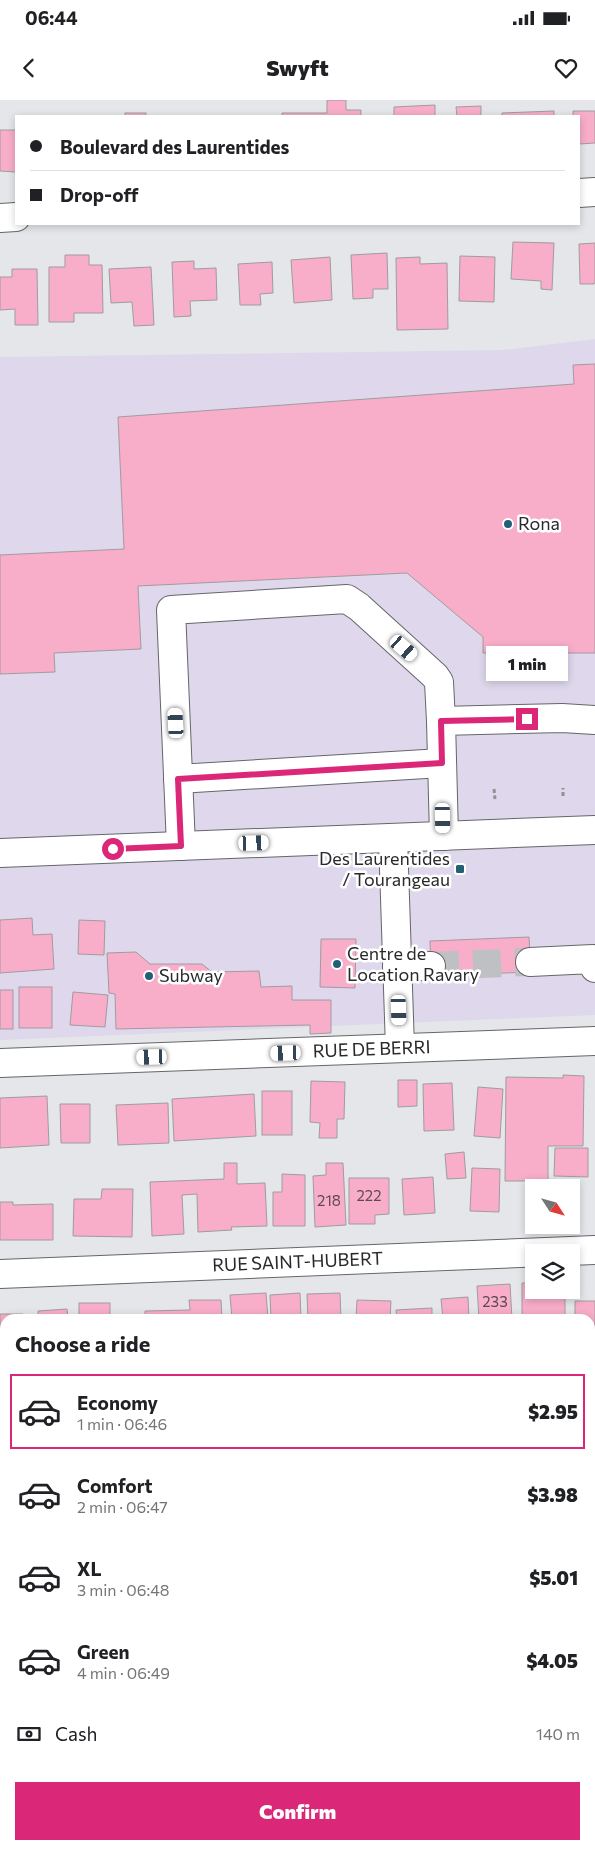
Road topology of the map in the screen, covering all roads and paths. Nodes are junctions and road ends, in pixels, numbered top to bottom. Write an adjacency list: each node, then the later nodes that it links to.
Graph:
1 (595, 192): 2 (street)
2 (580, 193)
3 (15, 217): 4 (street)
4 (0, 218)
5 (595, 720): 6 (street)
6 (441, 721): 7 (street); 8 (street)
7 (442, 763): 8 (street); 14 (street)
8 (178, 779): 16 (street)
9 (563, 788): 11 (path)
10 (494, 789): 12 (path)
11 (563, 796)
12 (495, 799)
13 (595, 830): 14 (street)
14 (444, 836): 15 (street)
15 (392, 838): 16 (street); 20 (street)
16 (181, 846): 17 (street)
17 (0, 852)
18 (530, 962): 21 (street)
19 (430, 966): 20 (street)
20 (397, 967): 23 (street)
21 (595, 968)
22 (595, 1042): 23 (street, RUE DE BERRI)
23 (400, 1048): 24 (street, RUE DE BERRI)
24 (0, 1063)
25 (595, 1250): 26 (street, RUE SAINT-HUBERT)
26 (0, 1274)

